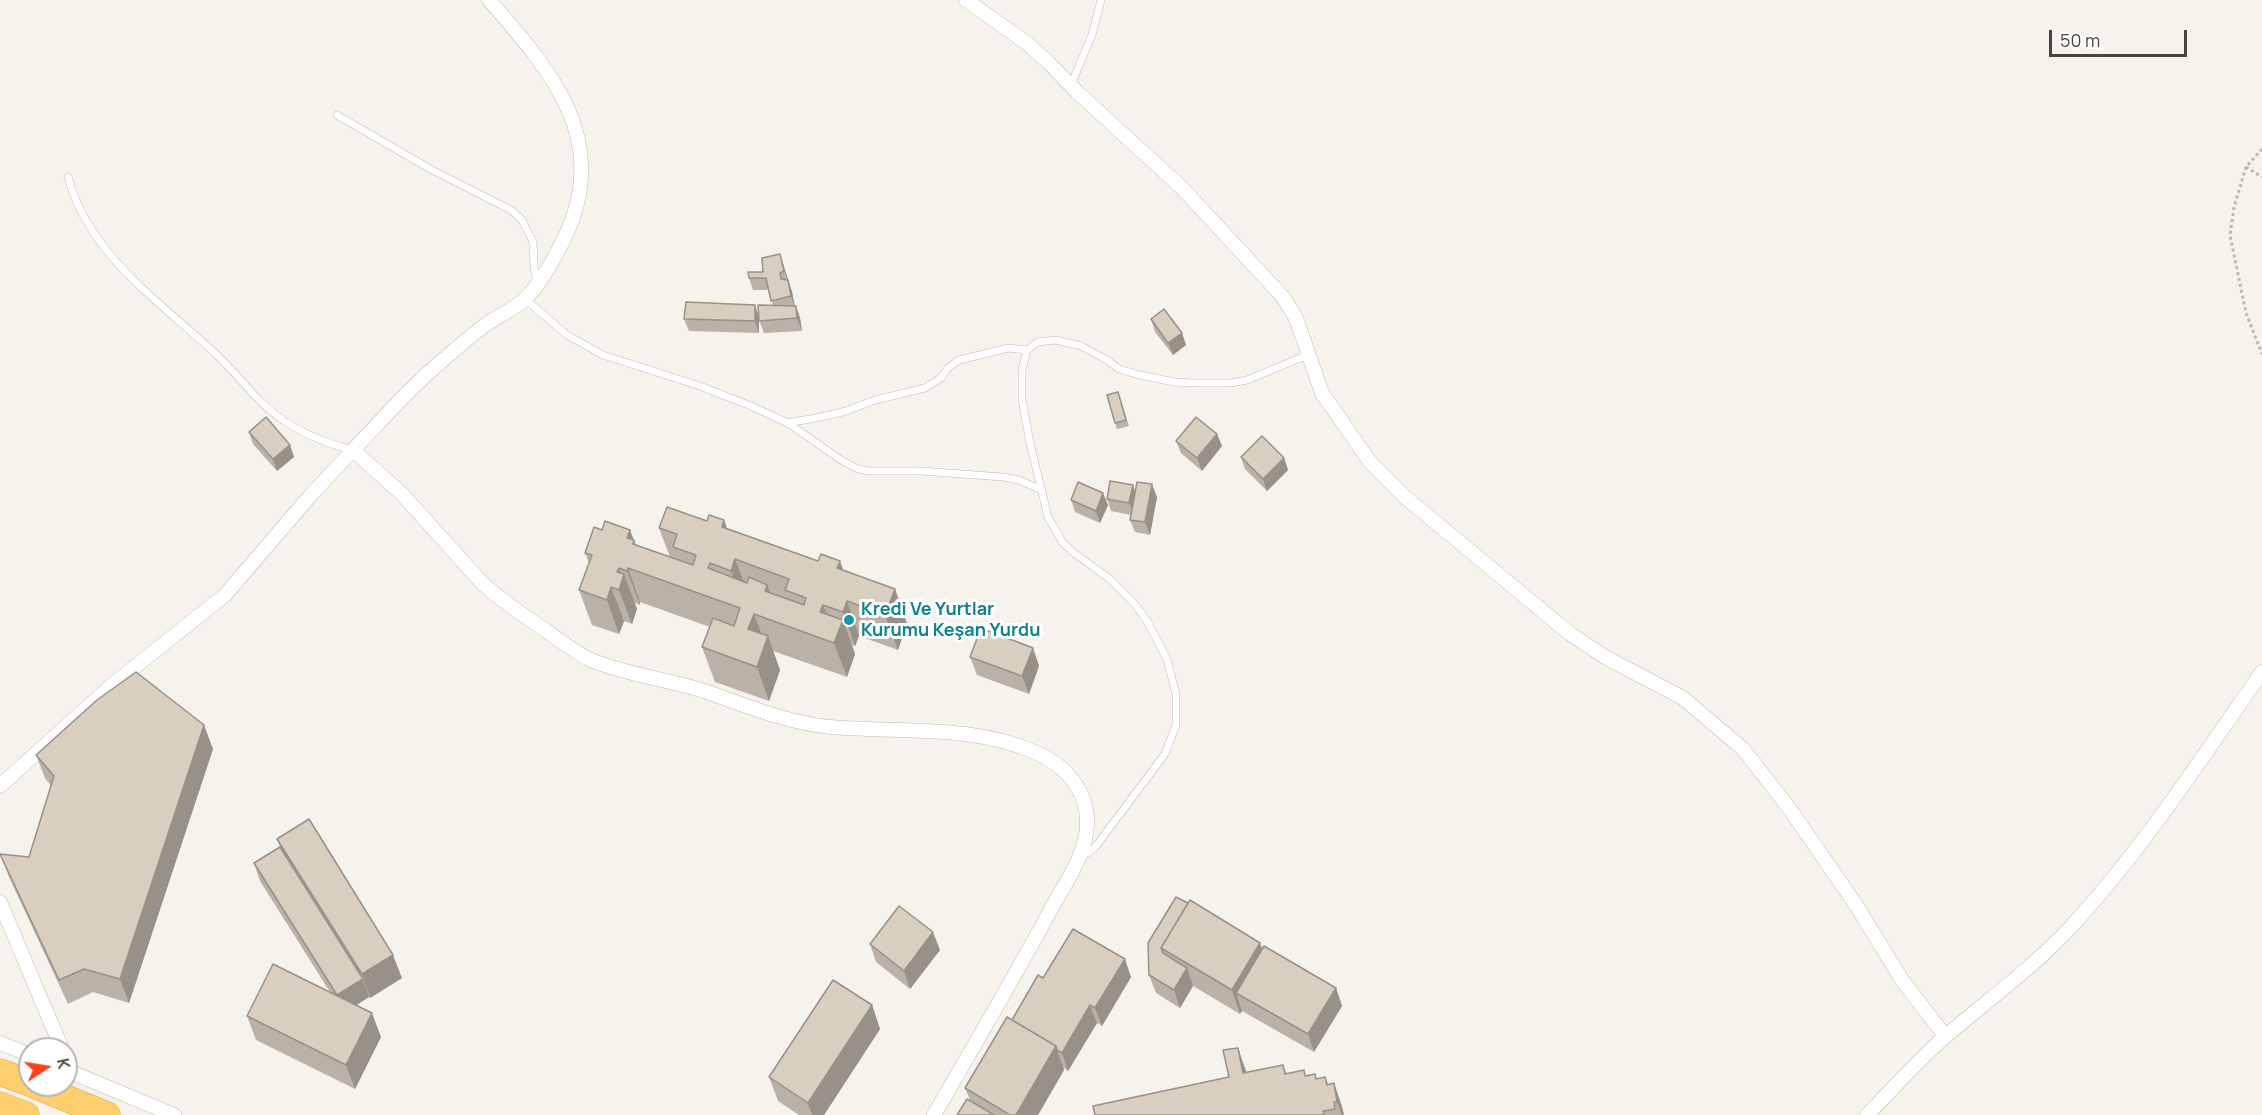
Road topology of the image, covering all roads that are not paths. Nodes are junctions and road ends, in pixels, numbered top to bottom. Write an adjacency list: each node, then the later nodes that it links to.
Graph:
1 (489, 0): 7 (street)
2 (966, 0): 4 (street)
3 (1101, 0): 4 (lane)
4 (1071, 85): 10 (street)
5 (336, 115): 7 (lane)
6 (68, 177): 12 (lane)
7 (537, 283): 8 (street)
8 (525, 298): 11 (lane); 12 (street)
9 (1027, 350): 10 (lane); 11 (lane); 13 (lane)
10 (1310, 354): 18 (street)
11 (788, 423): 13 (lane)
12 (353, 450): 15 (street); 16 (street)
13 (1042, 490): 16 (lane)
14 (2262, 672): 18 (street)
15 (0, 786)
16 (1080, 853): 30 (street)
17 (0, 902): 19 (street)
18 (1945, 1036): 31 (street)
19 (57, 1037)
20 (0, 1043): 21 (street)
21 (18, 1050)
22 (0, 1072): 24 (highway)
23 (78, 1075): 29 (street)
24 (18, 1079)
25 (63, 1097): 28 (highway)
26 (0, 1105): 27 (highway)
27 (26, 1115)
28 (107, 1115)
29 (174, 1115)
30 (934, 1115)
31 (1867, 1115)

